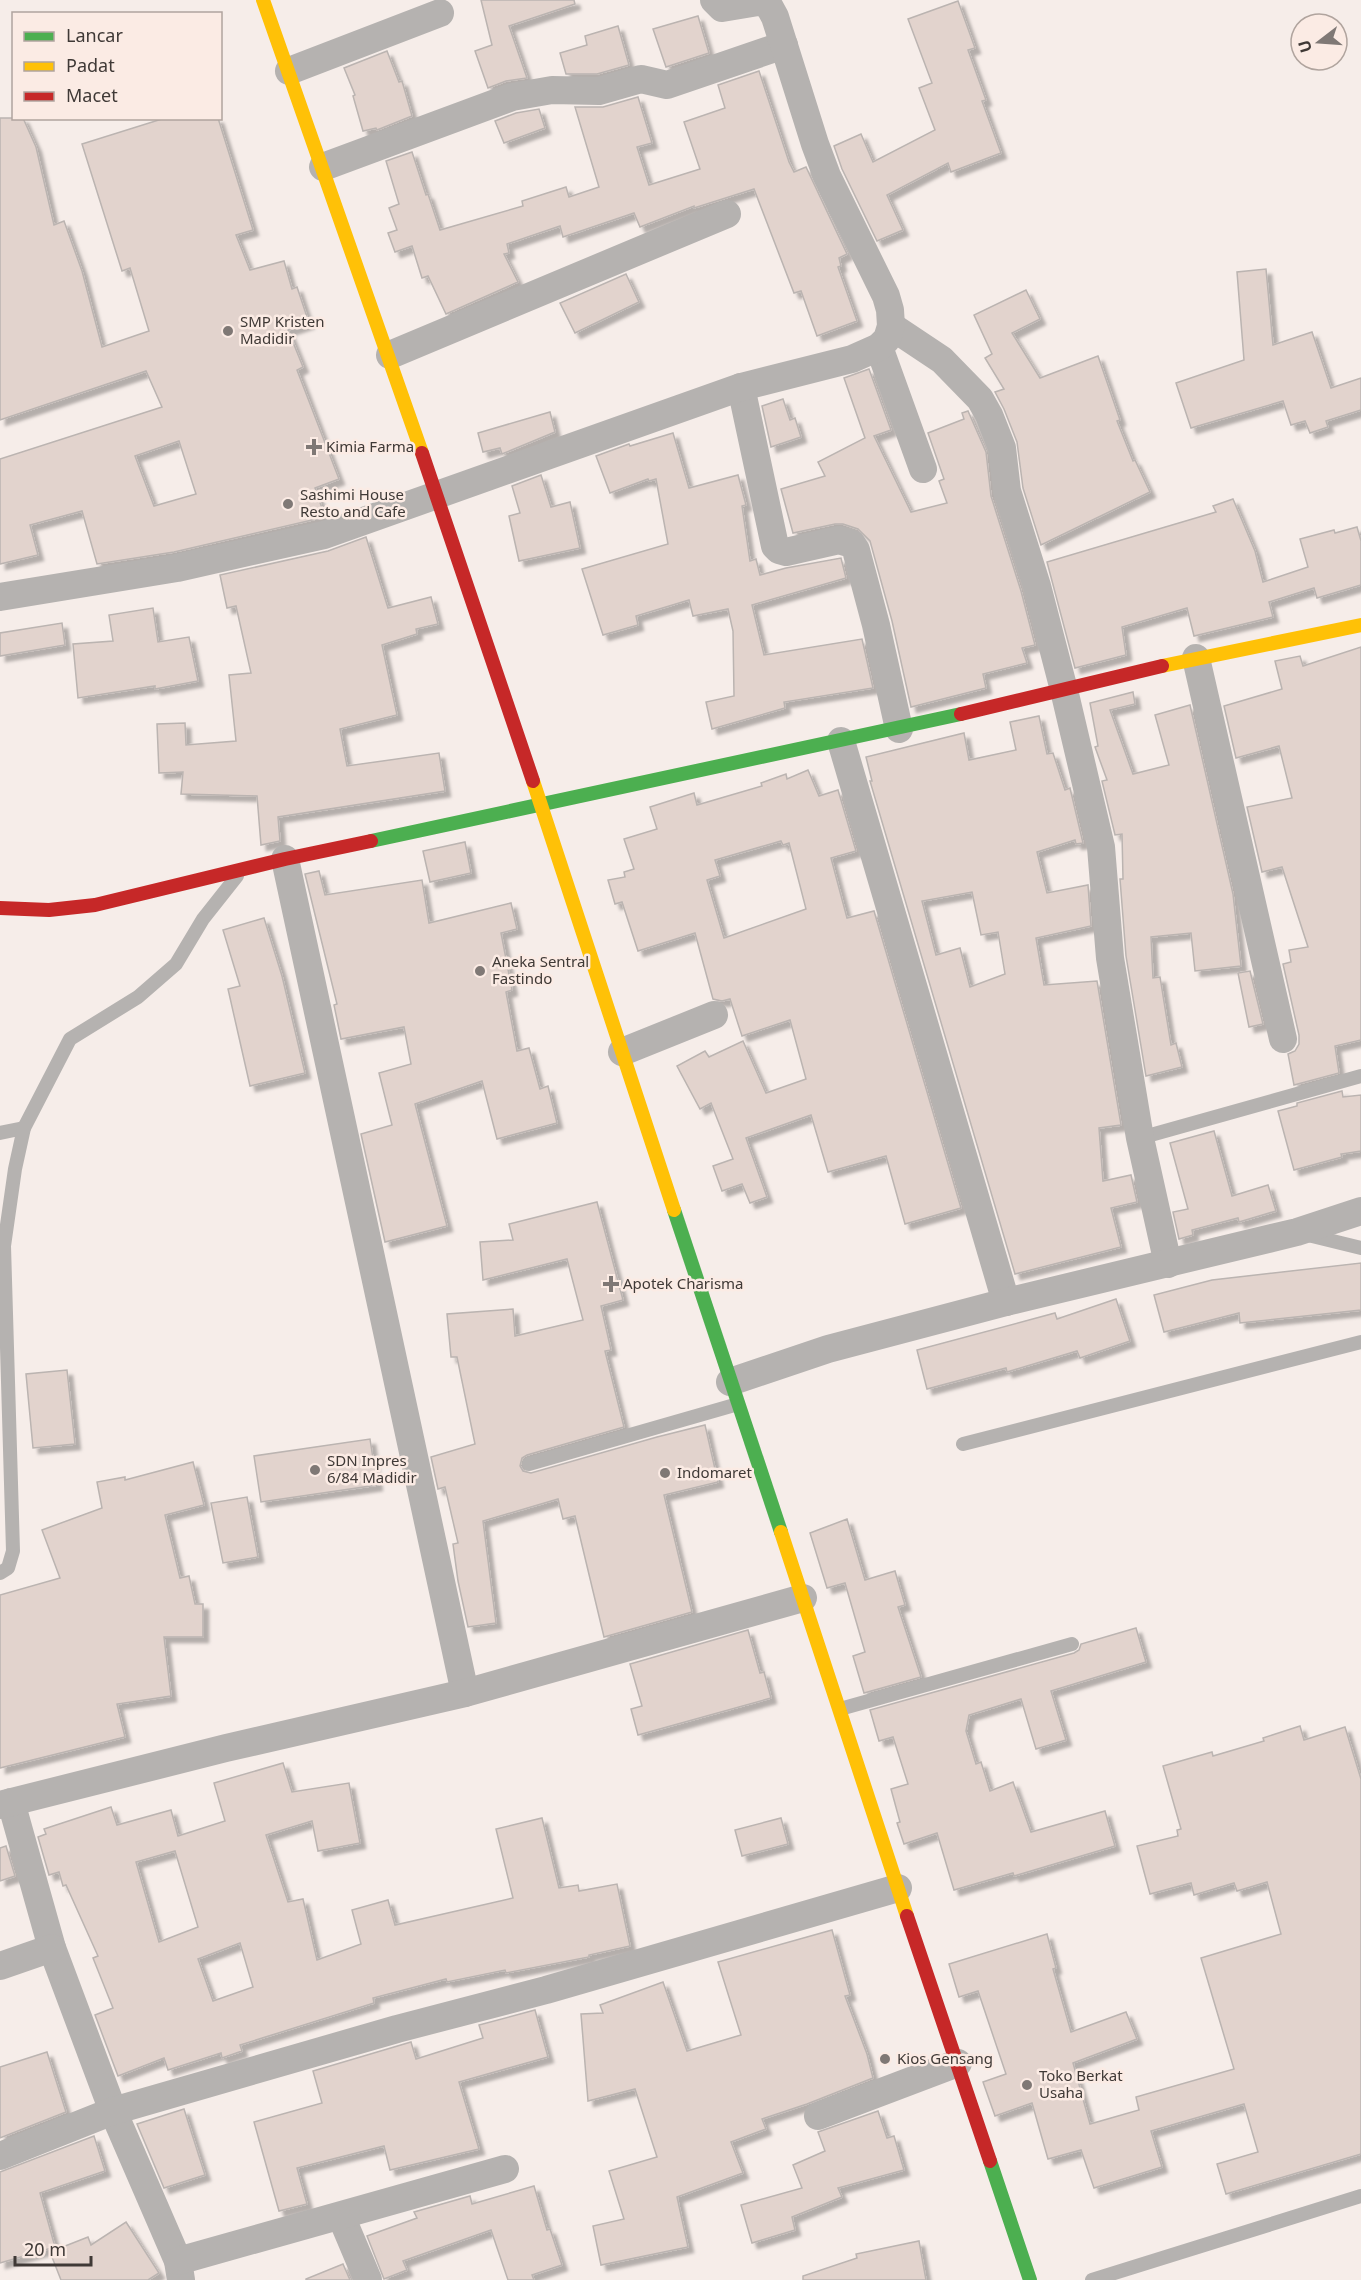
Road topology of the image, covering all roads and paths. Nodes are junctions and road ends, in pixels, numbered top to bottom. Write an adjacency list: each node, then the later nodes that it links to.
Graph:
1 (263, 0): 5 (main road)
2 (714, 0): 4 (street)
3 (440, 13): 5 (street)
4 (784, 45): 6 (street); 8 (street)
5 (289, 71): 6 (main road)
6 (323, 167): 9 (main road)
7 (727, 214): 9 (street)
8 (885, 336): 10 (street); 11 (street); 16 (street)
9 (390, 355): 12 (main road)
10 (741, 387): 12 (street); 17 (street)
11 (923, 469)
12 (438, 496): 13 (street); 19 (main road)
13 (0, 597)
14 (1361, 625): 15 (main road)
15 (1196, 658): 16 (main road); 24 (street)
16 (1064, 690): 17 (main road); 29 (street)
17 (899, 729): 18 (main road)
18 (841, 741): 19 (main road); 34 (street)
19 (539, 806): 20 (main road); 25 (main road)
20 (285, 859): 21 (main road); 42 (street)
21 (243, 870): 22 (main road); 27 (lane)
22 (0, 908)
23 (714, 1016): 25 (street)
24 (1284, 1039)
25 (622, 1052): 36 (main road)
26 (1361, 1076): 29 (lane)
27 (24, 1128): 28 (lane); 39 (lane)
28 (0, 1133)
29 (1140, 1138): 33 (street)
30 (1361, 1211): 31 (street)
31 (1297, 1232): 32 (lane); 33 (street)
32 (1361, 1248)
33 (1168, 1264): 34 (street)
34 (1006, 1302): 36 (street)
35 (1361, 1342): 37 (lane)
36 (734, 1393): 38 (lane); 40 (main road)
37 (963, 1444)
38 (529, 1464)
39 (0, 1573)
40 (803, 1598): 42 (street); 43 (main road)
41 (1072, 1644): 43 (lane)
42 (465, 1693): 44 (street)
43 (840, 1710): 45 (main road)
44 (6, 1804): 46 (street)
45 (898, 1888): 48 (main road); 49 (street)
46 (52, 1948): 47 (street); 49 (street)
47 (0, 1966)
48 (958, 2063): 50 (street); 57 (main road)
49 (113, 2111): 51 (street); 55 (street)
50 (818, 2116)
51 (0, 2156)
52 (505, 2169): 54 (street)
53 (1361, 2196): 58 (lane)
54 (341, 2216): 55 (street); 56 (street)
55 (179, 2270)
56 (368, 2280)
57 (1030, 2280)
58 (1092, 2280)

